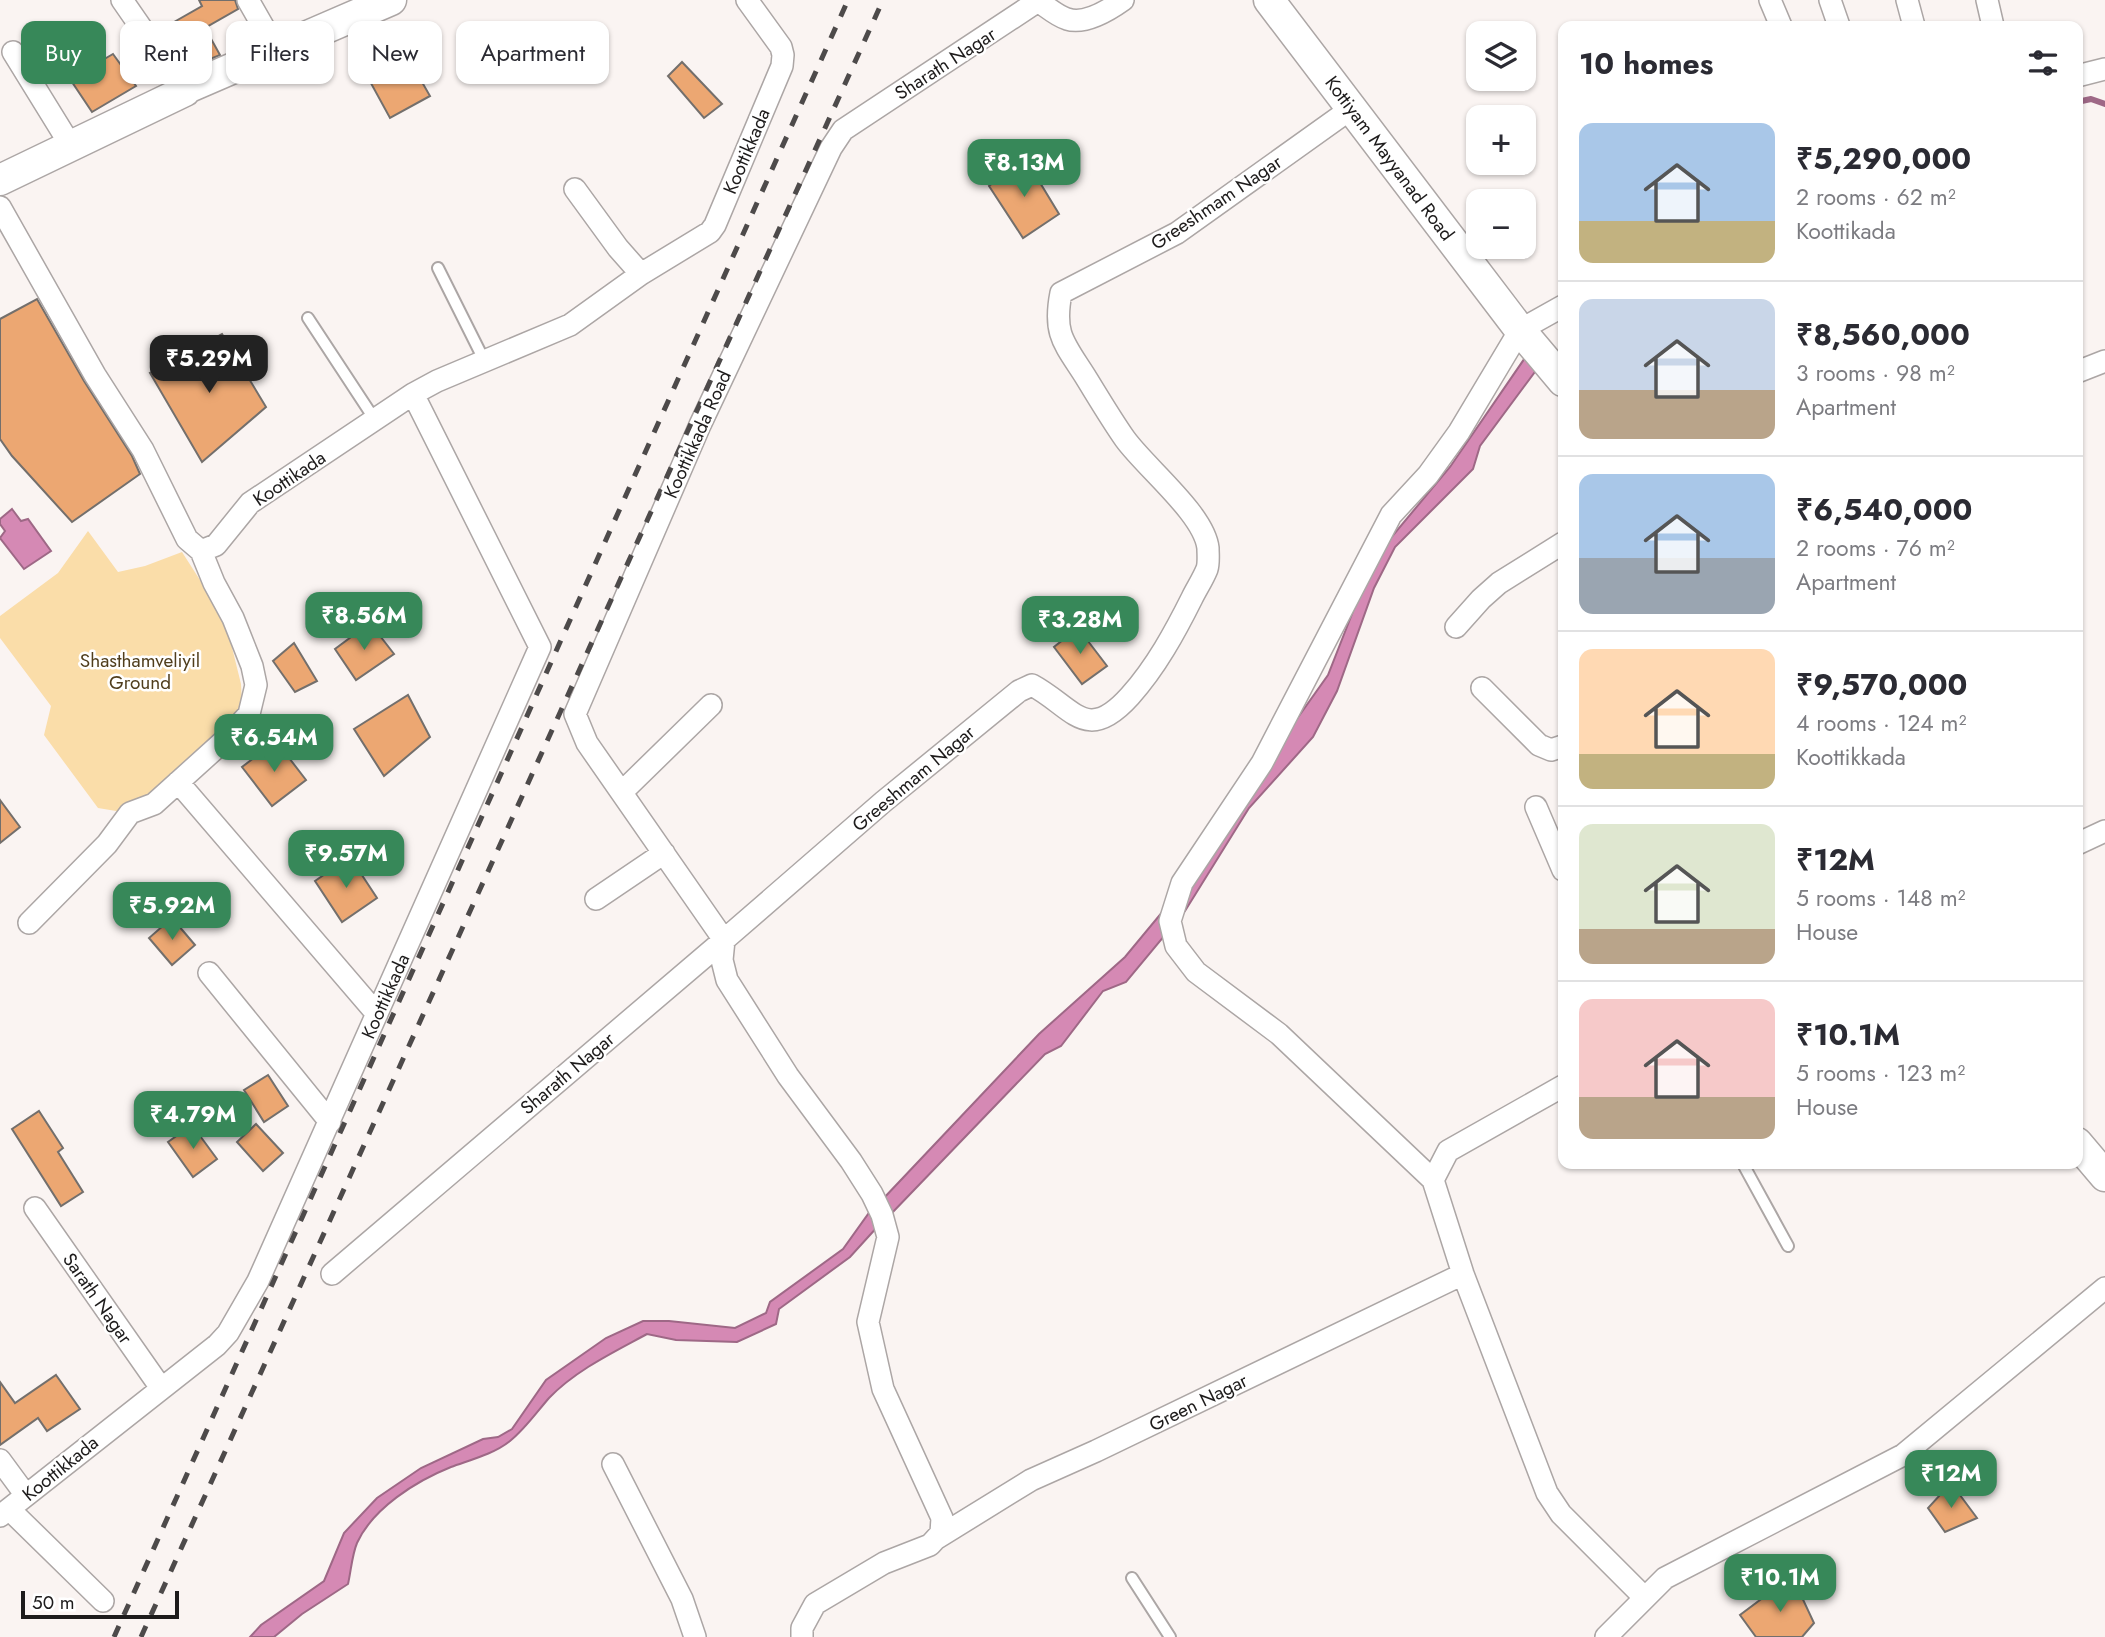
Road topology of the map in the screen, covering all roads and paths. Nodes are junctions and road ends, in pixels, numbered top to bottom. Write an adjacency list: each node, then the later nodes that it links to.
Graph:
1 (122, 0): 21 (street)
2 (248, 0): 11 (street)
3 (391, 0): 16 (main road)
4 (747, 0): 29 (street, Koottikkada)
5 (1123, 0): 23 (street, Sharath Nagar)
6 (1269, 0): 22 (main road, Kottiyam Mayyanad Road)
7 (1770, 0): 12 (street)
8 (1830, 0): 13 (street)
9 (1907, 0): 14 (street)
10 (1987, 0): 15 (street)
11 (260, 21)
12 (1779, 21)
13 (1837, 21)
14 (1913, 21)
15 (1992, 21)
16 (334, 24)
17 (13, 52): 24 (street)
18 (2105, 69): 20 (street)
19 (226, 71): 21 (main road)
20 (2083, 74)
21 (185, 91): 24 (main road)
22 (1352, 108): 32 (main road, Kottiyam Mayyanad Road); 54 (street, Greeshmam Nagar)
23 (843, 130): 46 (street, Koottikkada Road)
24 (71, 146): 25 (main road)
25 (0, 180)
26 (575, 188): 29 (street)
27 (0, 207): 40 (street)
28 (438, 268): 33 (lane)
29 (641, 275): 33 (street, Koottikada)
30 (1558, 309): 32 (street)
31 (308, 318): 38 (lane)
32 (1520, 330): 36 (main road, Kottiyam Mayyanad Road); 62 (street)
33 (484, 360): 37 (street, Koottikada)
34 (2105, 361): 35 (street)
35 (2083, 370)
36 (1558, 375)
37 (413, 394): 38 (street, Koottikada); 56 (street, Koottikkada)
38 (374, 420): 40 (street, Koottikada)
39 (1558, 546): 41 (street)
40 (201, 551): 45 (street)
41 (1456, 627)
42 (1482, 688): 44 (street)
43 (711, 705): 46 (street)
44 (1558, 748)
45 (178, 782): 53 (street); 56 (street)
46 (622, 792): 50 (street)
47 (1535, 807): 51 (street)
48 (2105, 831): 49 (street)
49 (2083, 841)
50 (664, 853): 52 (street); 54 (street)
51 (1558, 859)
52 (596, 900)
53 (29, 923)
54 (724, 940): 65 (street, Sharath Nagar); 73 (street)
55 (209, 973): 58 (street)
56 (377, 1014): 58 (street, Koottikkada)
57 (1558, 1089): 62 (street)
58 (330, 1122): 68 (street, Koottikkada)
59 (2083, 1150): 61 (main road)
60 (1746, 1169): 64 (lane)
61 (2105, 1176)
62 (1433, 1180): 66 (street)
63 (35, 1208): 68 (street, Sarath Nagar)
64 (1788, 1246)
65 (332, 1274)
66 (1463, 1274): 73 (street, Green Nagar); 75 (street)
67 (2105, 1288): 75 (street)
68 (161, 1388): 71 (street, Koottikkada)
69 (0, 1460): 71 (street)
70 (613, 1464): 77 (street)
71 (26, 1494): 72 (street, Koottikkada)
72 (4, 1512): 76 (street)
73 (937, 1538): 78 (street)
74 (1132, 1578): 79 (lane)
75 (1645, 1598): 80 (street)
76 (103, 1601)
77 (695, 1637)
78 (802, 1637)
79 (1170, 1637)
80 (1606, 1637)

